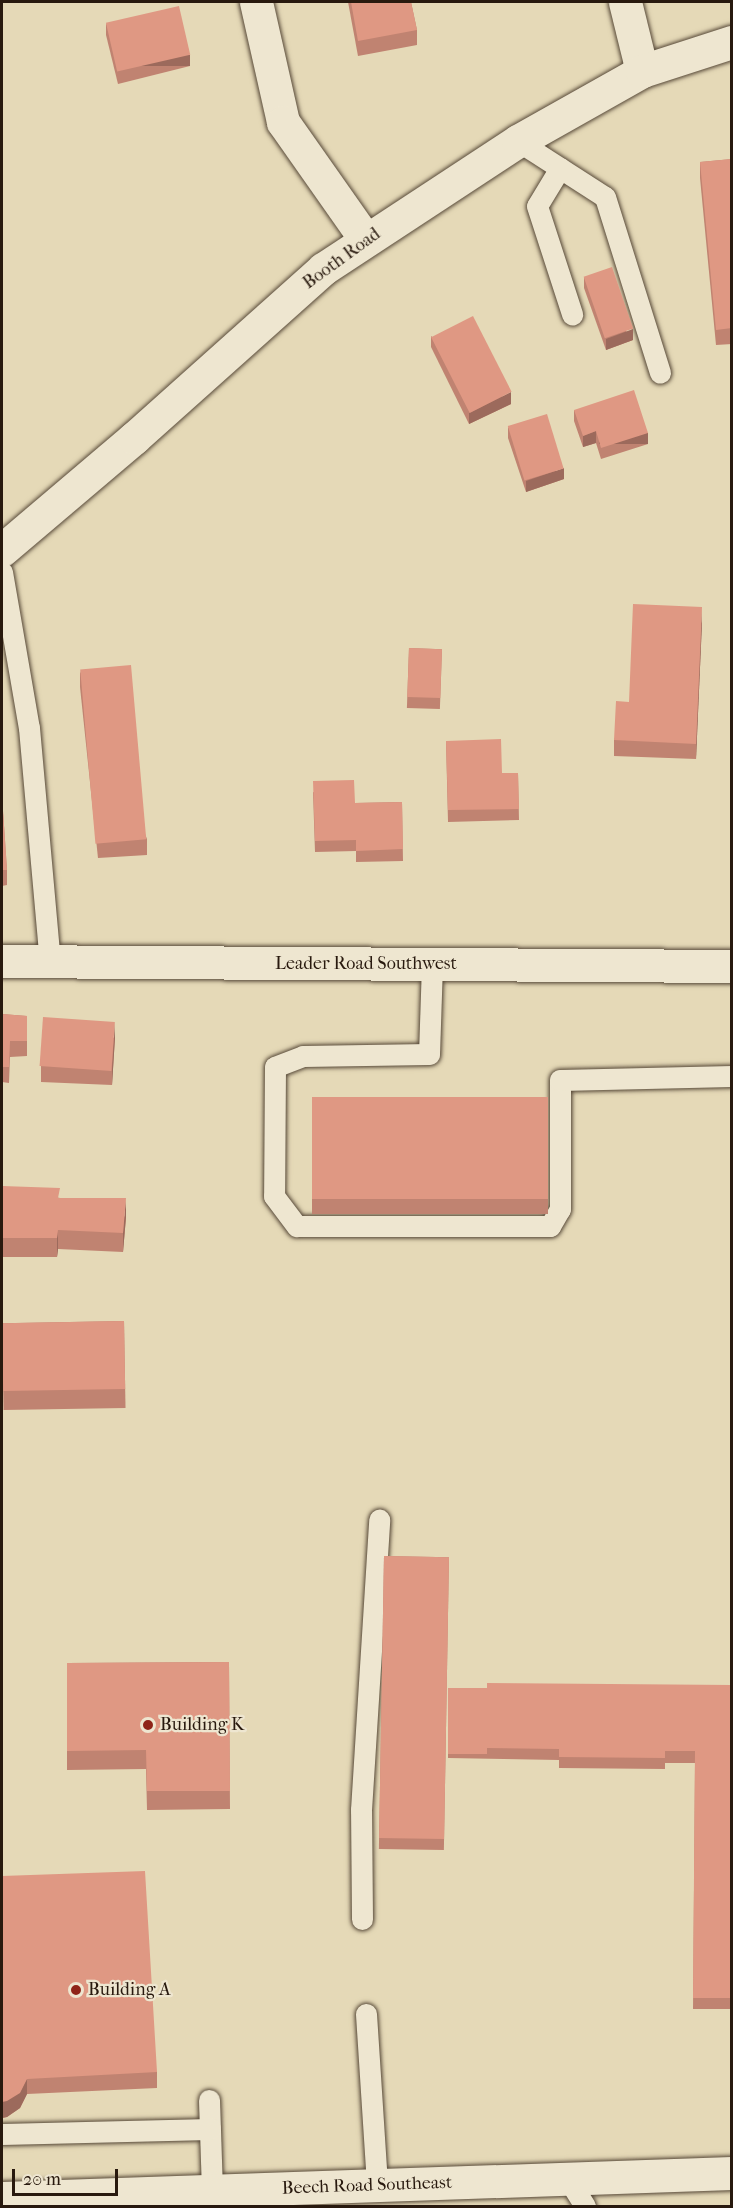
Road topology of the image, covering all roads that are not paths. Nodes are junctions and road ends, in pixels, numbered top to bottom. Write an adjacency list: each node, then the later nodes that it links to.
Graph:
1 (256, 2): 7 (street)
2 (625, 2): 4 (street)
3 (732, 42): 4 (street, Booth Road)
4 (642, 71): 5 (street, Booth Road)
5 (518, 141): 6 (lane); 7 (street, Booth Road)
6 (561, 168): 8 (lane); 9 (lane)
7 (366, 240): 10 (street, Booth Road)
8 (572, 314)
9 (660, 373)
10 (2, 550)
11 (2, 572): 13 (lane)
12 (2, 961): 13 (street, Leader Road Southwest)
13 (50, 962): 14 (street, Leader Road Southwest)
14 (432, 964): 15 (street, Leader Road Southwest); 16 (lane)
15 (732, 966)
16 (732, 1076)
17 (379, 1520): 18 (lane)
18 (362, 1919)
19 (366, 2014): 25 (lane)
20 (209, 2100): 21 (lane)
21 (210, 2128): 22 (lane); 26 (lane)
22 (2, 2133)
23 (732, 2173): 24 (street, Beech Road Southeast)
24 (568, 2179): 25 (street, Beech Road Southeast); 28 (lane)
25 (377, 2185): 26 (street, Beech Road Southeast)
26 (212, 2191): 27 (street, Beech Road Southeast)
27 (2, 2198)
28 (585, 2206)

